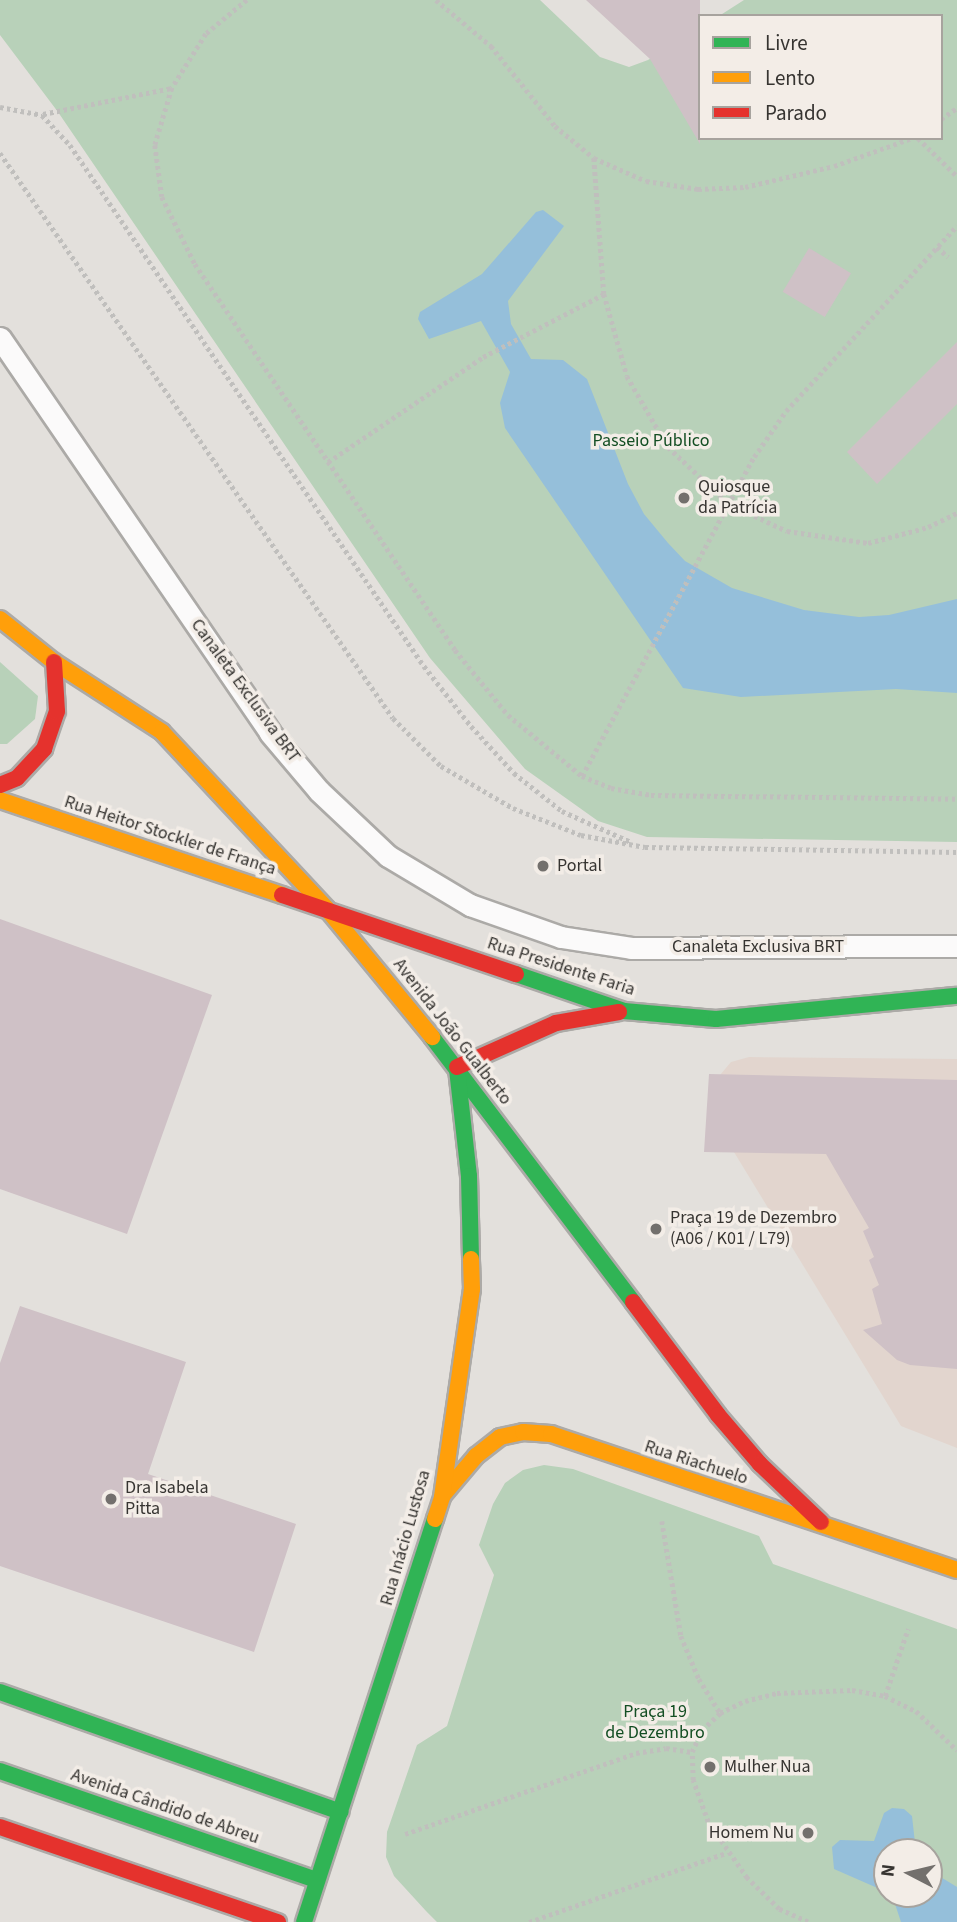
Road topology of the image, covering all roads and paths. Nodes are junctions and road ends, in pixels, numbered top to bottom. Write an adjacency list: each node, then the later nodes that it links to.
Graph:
1 (247, 0): 3 (path)
2 (436, 0): 9 (path)
3 (172, 88): 5 (path); 16 (path)
4 (0, 107): 5 (path)
5 (42, 114): 25 (path)
6 (906, 140): 9 (path)
7 (920, 140): 10 (path)
8 (0, 153): 25 (path)
9 (594, 158): 14 (path)
10 (957, 176)
11 (957, 226): 12 (path)
12 (937, 247): 13 (path); 17 (path)
13 (948, 257)
14 (604, 294): 16 (path); 17 (path)
15 (0, 338): 28 (lane, Canaleta Exclusiva BRT)
16 (328, 462): 21 (path)
17 (729, 503): 18 (path); 21 (path)
18 (957, 513)
19 (0, 619): 20 (street, Avenida João Gualberto)
20 (54, 662): 22 (street); 27 (street, Avenida João Gualberto)
21 (582, 776): 23 (path)
22 (0, 785)
23 (957, 799)
24 (0, 800): 27 (street, Rua Heitor Stockler de França)
25 (645, 847): 26 (path)
26 (957, 852)
27 (327, 909): 30 (street, Rua Presidente Faria); 31 (street, Avenida João Gualberto)
28 (957, 946)
29 (957, 996): 30 (street, Rua Presidente Faria)
30 (624, 1011): 31 (street)
31 (457, 1067): 32 (street, Rua Inácio Lustosa); 34 (street, Avenida João Gualberto)
32 (442, 1497): 34 (street, Rua Riachuelo); 43 (street, Rua Inácio Lustosa)
33 (661, 1516): 39 (path)
34 (821, 1522): 35 (street, Rua Riachuelo)
35 (957, 1570)
36 (908, 1629): 38 (path)
37 (0, 1692): 43 (street)
38 (885, 1696): 39 (path); 40 (path)
39 (720, 1713): 41 (path)
40 (957, 1750)
41 (692, 1752): 45 (path); 46 (path)
42 (0, 1771): 47 (street, Avenida Cândido de Abreu)
43 (340, 1812): 47 (street, Rua Inácio Lustosa)
44 (0, 1826): 48 (street)
45 (405, 1834)
46 (726, 1853): 50 (path); 51 (path)
47 (317, 1880): 49 (street, Rua Inácio Lustosa)
48 (278, 1922)
49 (303, 1922)
50 (529, 1922)
51 (808, 1922)

